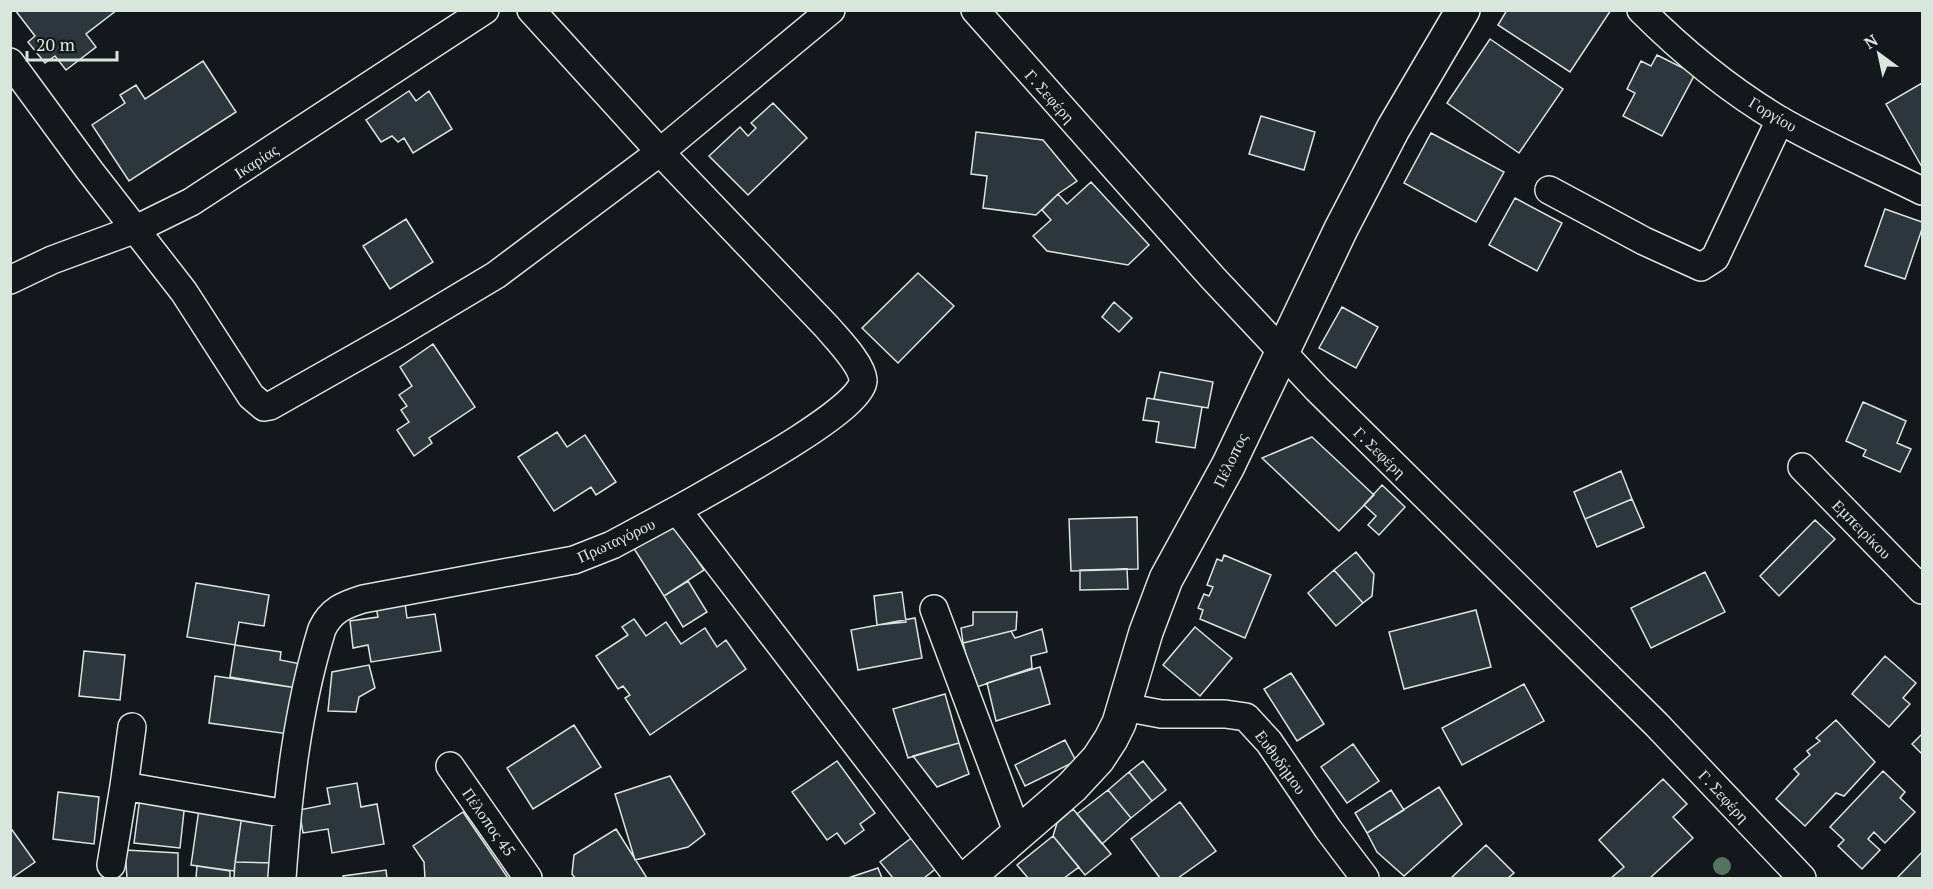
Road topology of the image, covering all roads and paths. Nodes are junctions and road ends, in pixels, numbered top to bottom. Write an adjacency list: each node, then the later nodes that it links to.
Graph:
1 (485, 10): 12 (street, Ικαρίας)
2 (531, 10): 9 (street)
3 (831, 10): 9 (street)
4 (975, 10): 14 (street, Γ. Σεφέρη)
5 (1463, 10): 14 (street, Πέλοπος)
6 (1641, 10): 8 (street, Γοργίου)
7 (10, 62): 12 (street)
8 (1780, 120): 10 (street); 11 (street, Γοργίου)
9 (660, 152): 12 (street); 16 (street, Πρωταγόρου)
10 (1549, 190)
11 (1923, 190)
12 (136, 229): 13 (street, Ικαρίας)
13 (10, 280)
14 (1282, 351): 19 (street, Πέλοπος); 31 (street, Γ. Σεφέρη)
15 (1802, 467): 17 (street, Εμπειρίκου)
16 (677, 510): 23 (street, Πρωταγόρου); 28 (street)
17 (1923, 590)
18 (934, 609): 24 (street)
19 (1124, 707): 24 (street, Πέλοπος); 30 (street, Ευθυδήμου)
20 (132, 727): 22 (street)
21 (450, 766): 27 (street, Πέλοπος 45)
22 (124, 786): 23 (street); 25 (street)
23 (286, 814): 26 (street, Πρωταγόρου)
24 (1018, 834): 29 (street, Πέλοπος)
25 (111, 866)
26 (282, 879)
27 (528, 879)
28 (959, 879)
29 (967, 879)
30 (1365, 879)
31 (1802, 879)

